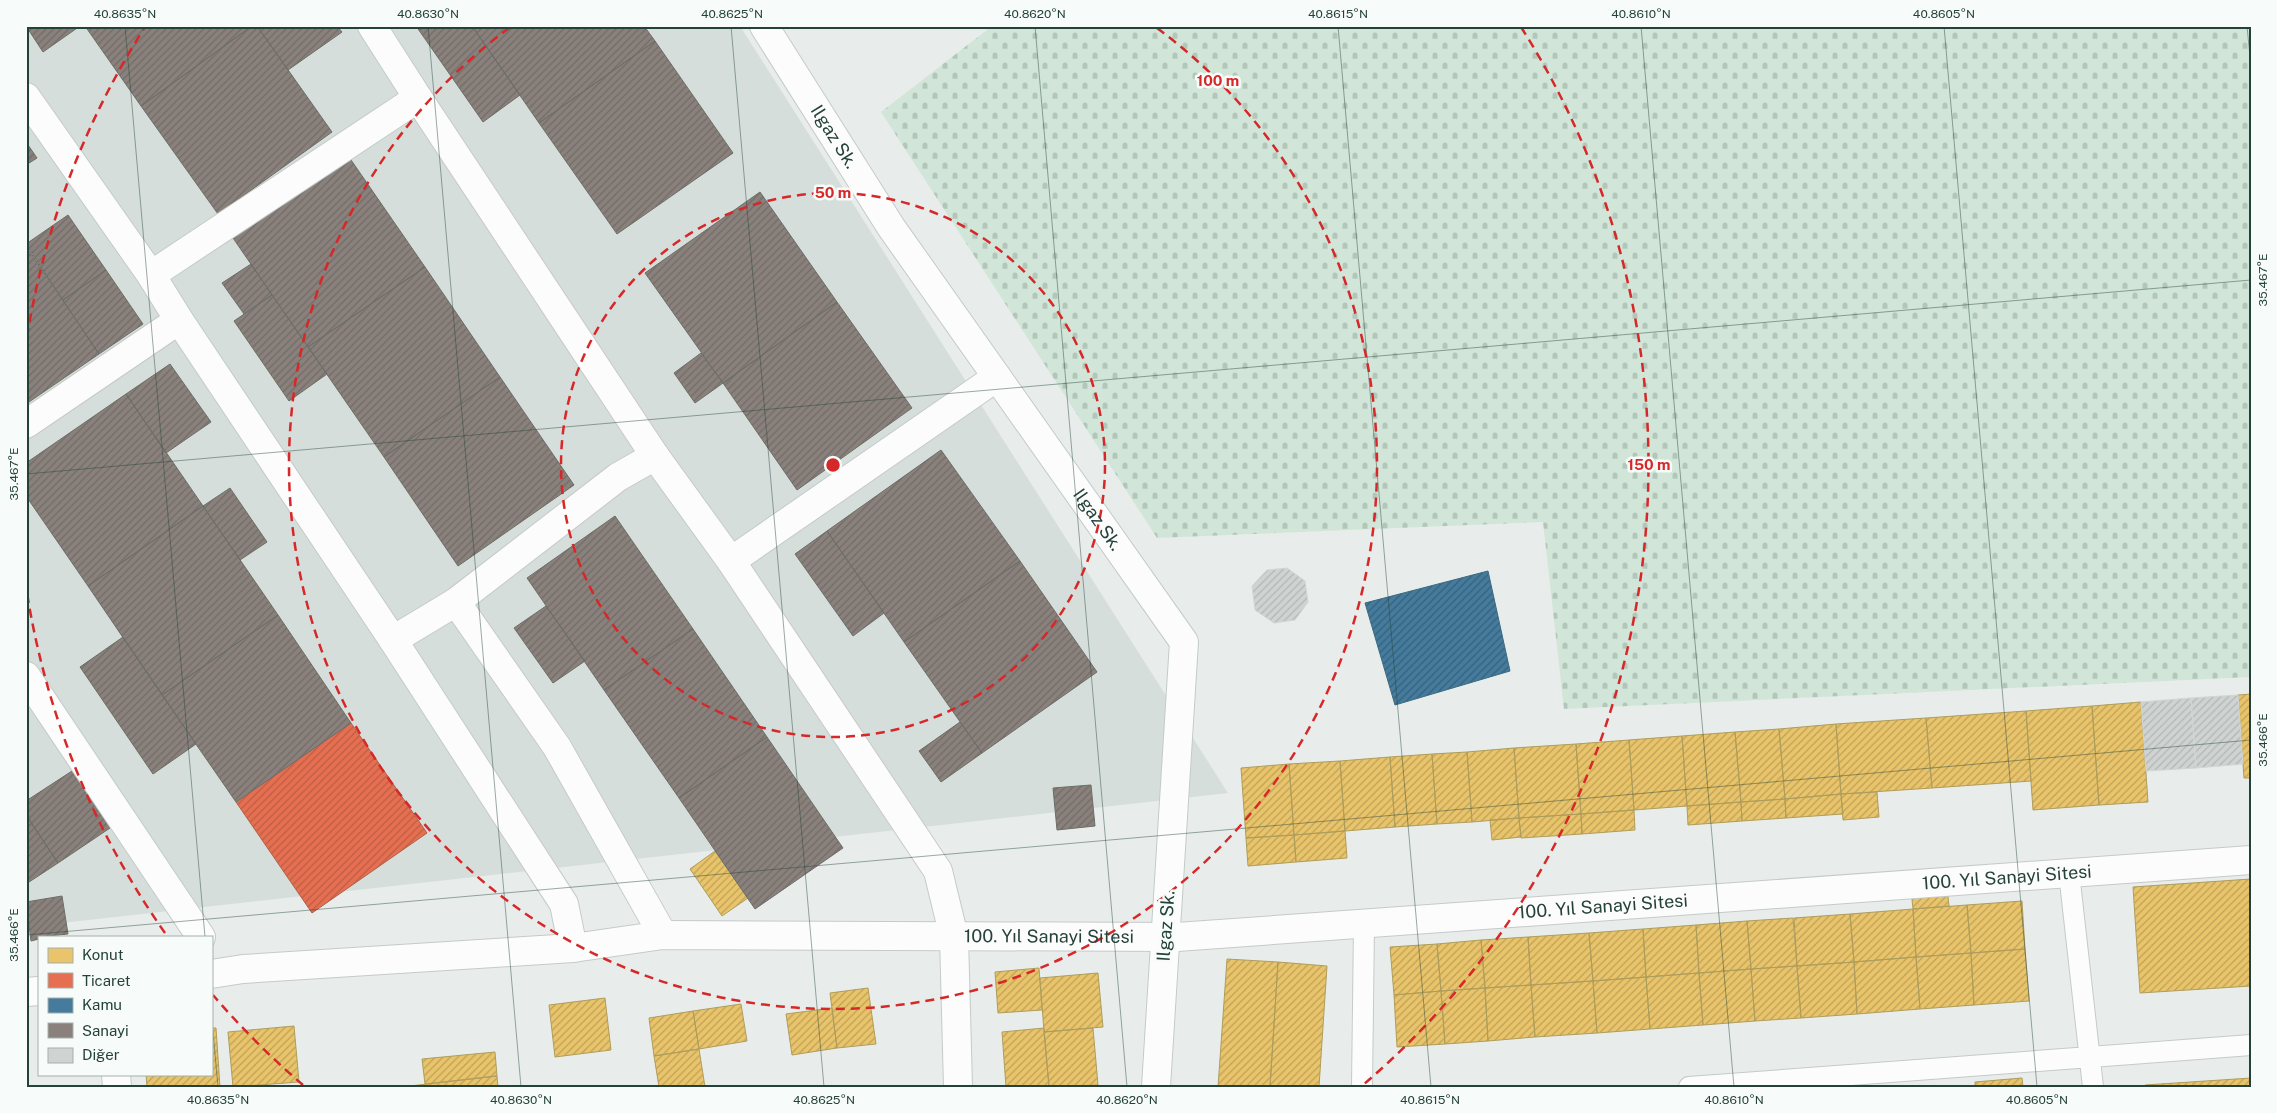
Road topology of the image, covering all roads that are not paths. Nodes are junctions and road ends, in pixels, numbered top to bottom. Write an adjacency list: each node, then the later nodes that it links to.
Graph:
1 (372, 26): 4 (street)
2 (764, 26): 7 (street, Ilgaz Sk.)
3 (26, 97): 5 (street)
4 (418, 98): 5 (street); 9 (street)
5 (151, 275): 6 (street)
6 (179, 320): 8 (street); 12 (street)
7 (997, 377): 10 (street); 20 (street, Ilgaz Sk.)
8 (26, 424)
9 (655, 456): 10 (street); 11 (street)
10 (731, 561): 19 (street)
11 (456, 602): 12 (street); 17 (street)
12 (394, 640): 21 (street)
13 (26, 676): 18 (street)
14 (2251, 860): 15 (street, 100. Yıl Sanayi Sitesi)
15 (2069, 872): 16 (street, 100. Yıl Sanayi Sitesi); 24 (lane)
16 (1364, 924): 20 (street, 100. Yıl Sanayi Sitesi); 27 (lane)
17 (663, 935): 19 (street, 100. Yıl Sanayi Sitesi); 21 (street, 100. Yıl Sanayi Sitesi)
18 (200, 936)
19 (954, 937): 20 (street, 100. Yıl Sanayi Sitesi); 25 (street)
20 (1165, 937): 26 (street, Ilgaz Sk.)
21 (573, 948): 22 (street, 100. Yıl Sanayi Sitesi)
22 (216, 966)
23 (2251, 1045): 24 (lane)
24 (2090, 1056): 28 (lane); 29 (lane)
25 (958, 1087)
26 (1156, 1087)
27 (1362, 1087)
28 (1689, 1087)
29 (2094, 1087)

